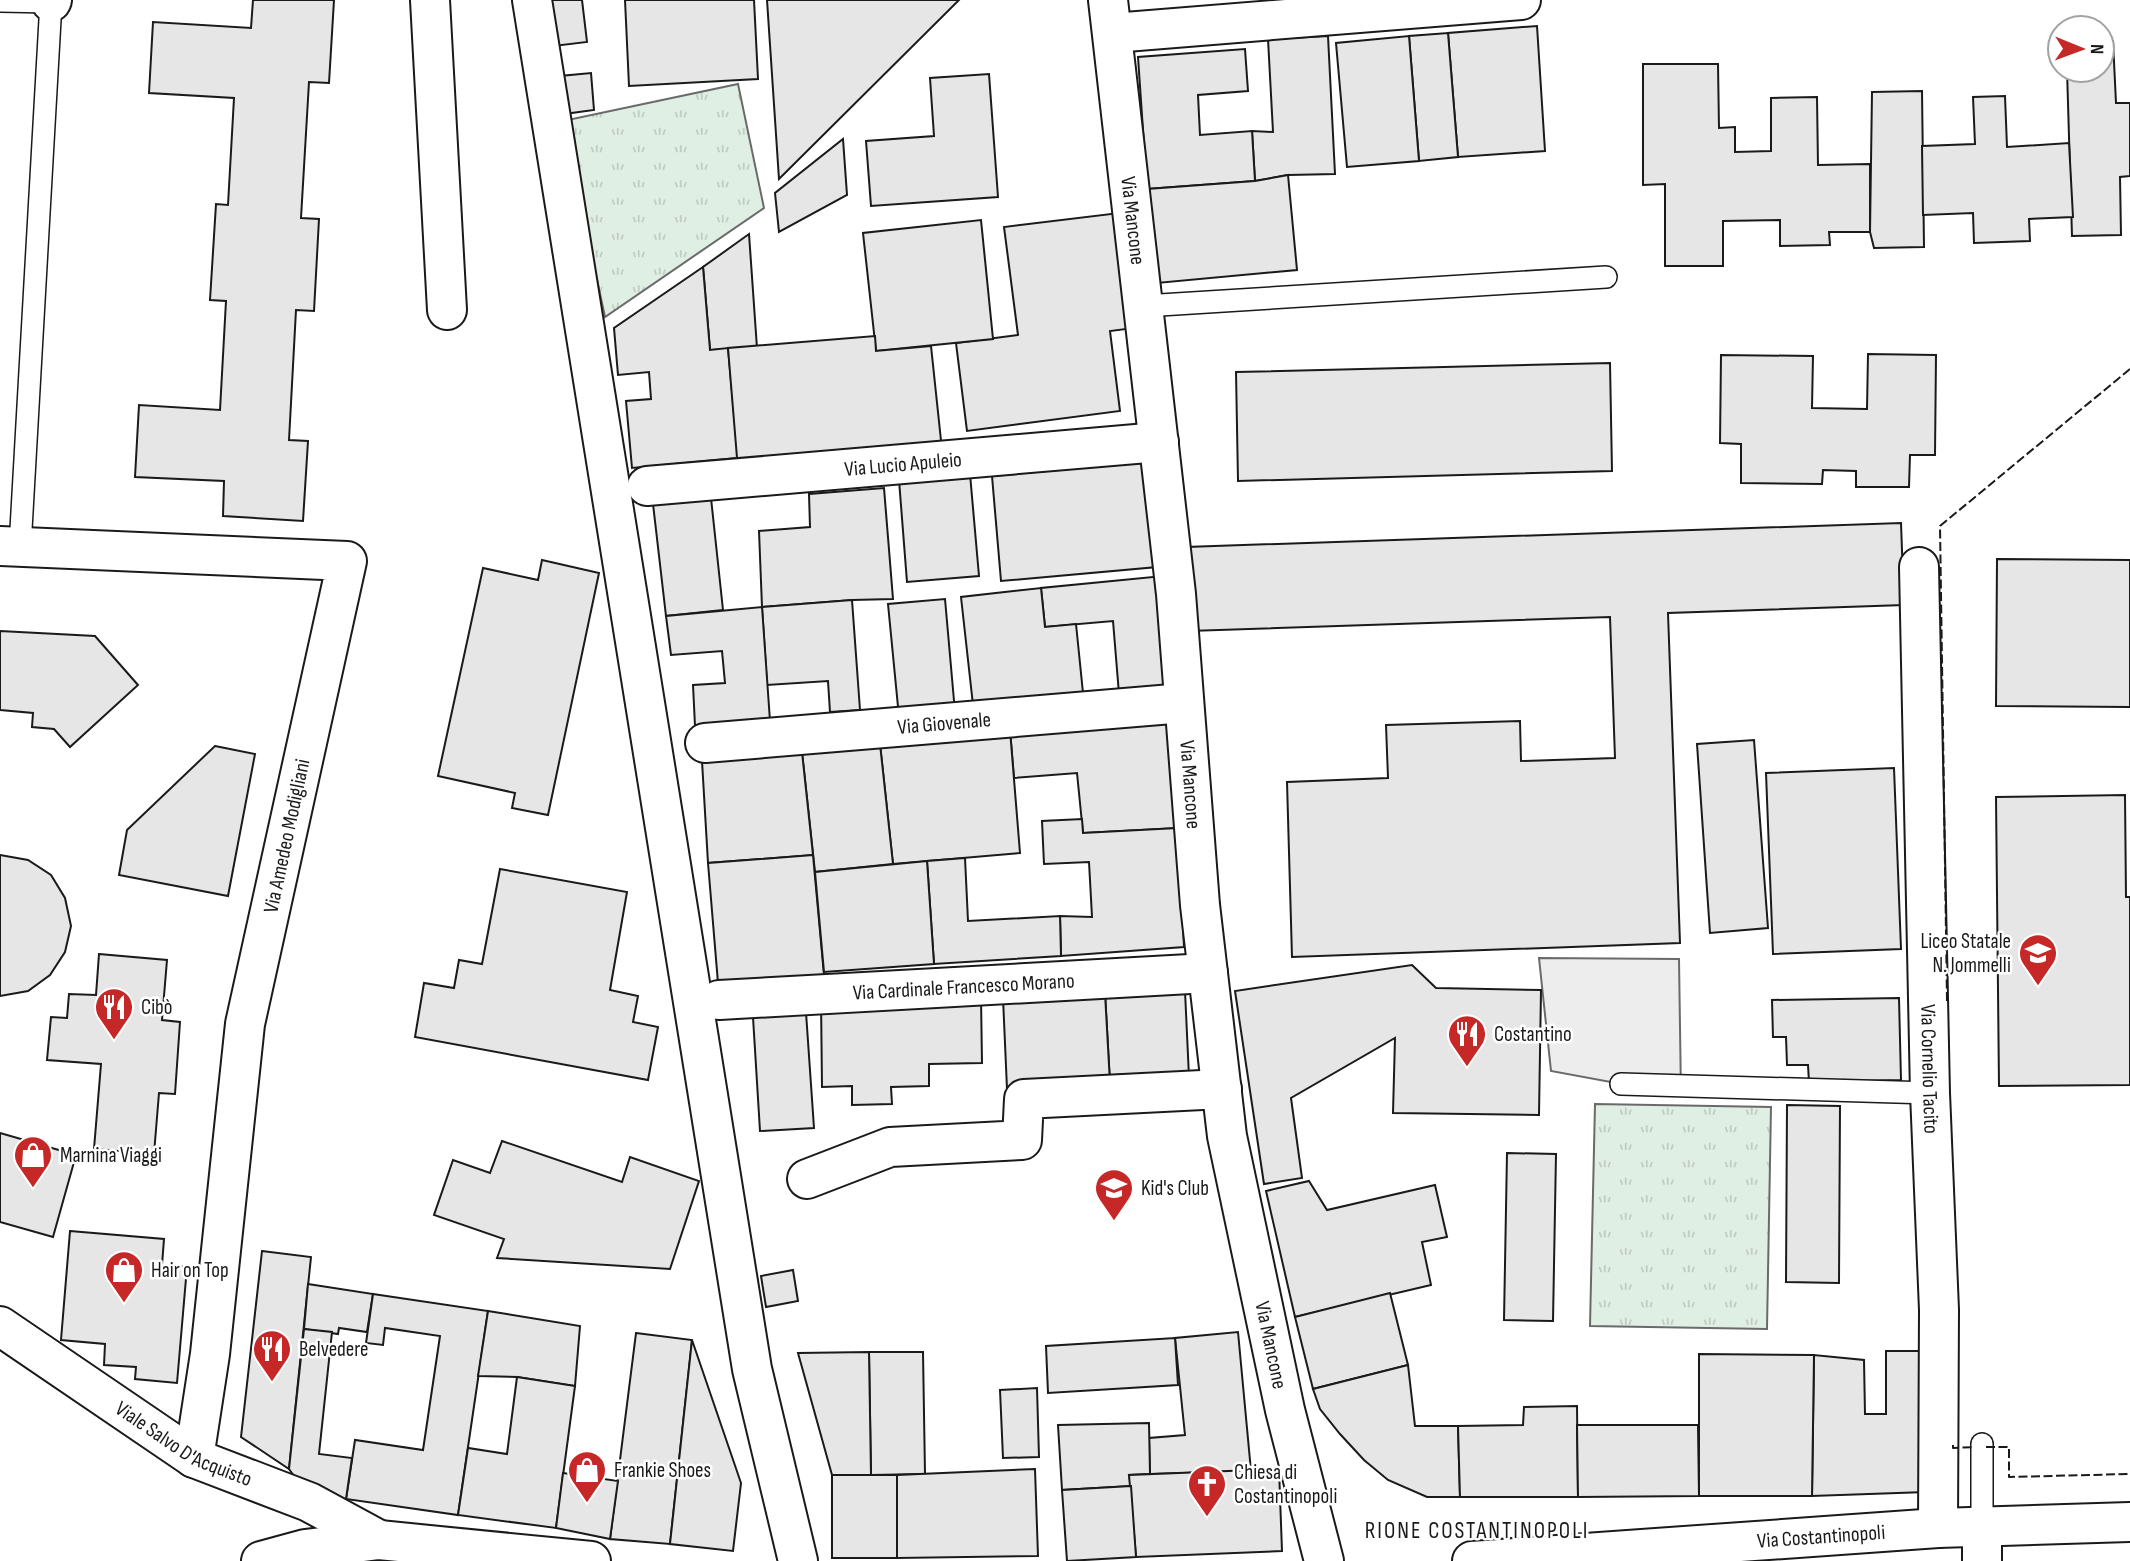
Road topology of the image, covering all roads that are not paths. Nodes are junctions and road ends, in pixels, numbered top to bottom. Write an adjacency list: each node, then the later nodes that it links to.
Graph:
1 (430, 0): 10 (street)
2 (532, 0): 32 (street)
3 (1521, 0): 6 (street)
4 (0, 1): 5 (lane)
5 (52, 1): 13 (lane)
6 (1448, 3): 7 (street)
7 (1110, 17): 9 (street, Via Mancone)
8 (1606, 276): 9 (lane)
9 (1144, 306): 11 (street, Via Mancone)
10 (447, 310)
11 (1159, 442): 12 (street, Via Lucio Apuleio); 15 (street, Via Mancone)
12 (647, 486)
13 (10, 547): 25 (street, Via Amedeo Modigliani)
14 (1919, 567): 21 (street, Via Cornelio Tacito)
15 (1185, 703): 16 (street, Via Giovenale); 17 (street, Via Mancone)
16 (705, 743)
17 (1208, 973): 18 (street, Via Cardinale Francesco Morano); 20 (street, Via Mancone)
18 (719, 1000)
19 (1621, 1084): 21 (lane)
20 (1222, 1089): 22 (street); 33 (street, Via Mancone)
21 (1930, 1093): 27 (street, Via Cornelio Tacito)
22 (807, 1179)
23 (0, 1326): 25 (street, Viale Salvo D'Acquisto)
24 (1982, 1444): 29 (lane)
25 (194, 1458): 28 (street, Viale Salvo D'Acquisto)
26 (2130, 1522): 29 (street, Via Costantinopoli)
27 (1938, 1528): 29 (street, Via Costantinopoli); 34 (street, Via Costantinopoli)
28 (379, 1540): 30 (street); 31 (street)
29 (1982, 1543)
30 (261, 1561)
31 (591, 1561)
32 (798, 1561)
33 (1324, 1561)
34 (1472, 1561)

